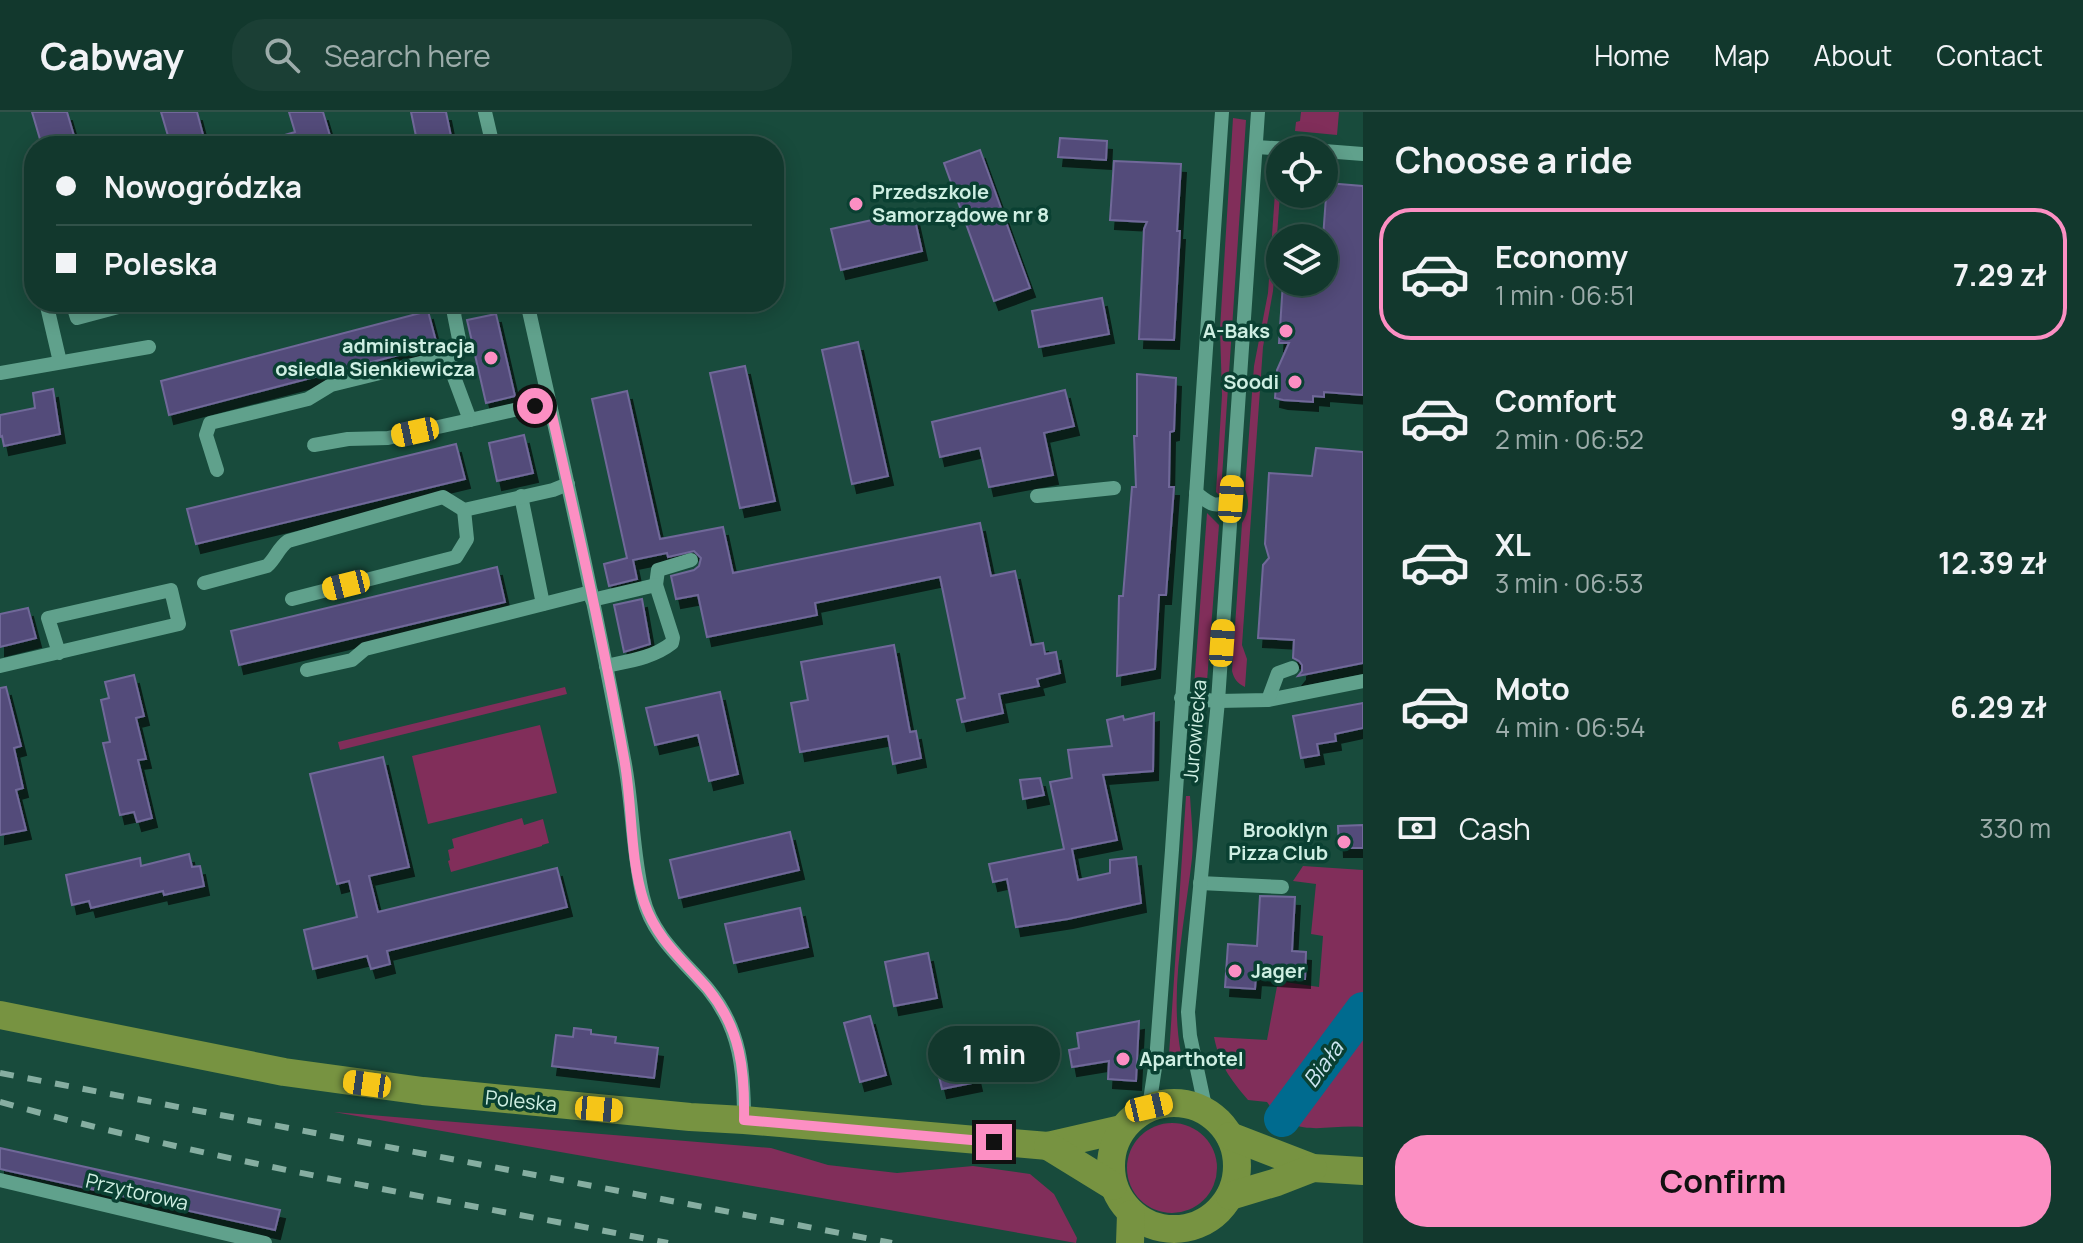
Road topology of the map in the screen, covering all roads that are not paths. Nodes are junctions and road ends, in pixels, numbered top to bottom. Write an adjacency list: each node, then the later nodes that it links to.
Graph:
1 (485, 112): 4 (street)
2 (1222, 112): 24 (street, Jurowiecka)
3 (1258, 112): 5 (street, Jurowiecka)
4 (491, 136)
5 (1256, 147): 6 (street); 27 (street, Jurowiecka)
6 (1266, 148)
7 (1338, 152): 8 (street)
8 (1363, 154)
9 (48, 312): 16 (street)
10 (75, 312): 11 (street)
11 (100, 312)
12 (454, 312): 15 (street)
13 (529, 312): 18 (street)
14 (149, 347): 16 (street)
15 (449, 356): 19 (street); 21 (street)
16 (60, 362): 17 (street)
17 (0, 373)
18 (549, 402): 19 (street); 22 (street)
19 (470, 420): 20 (street)
20 (314, 445)
21 (217, 470)
22 (568, 484): 25 (street); 32 (street)
23 (1114, 488): 26 (street)
24 (1196, 493): 27 (street); 41 (street, Jurowiecka)
25 (521, 496): 28 (street); 34 (street)
26 (1037, 496)
27 (1231, 499): 43 (street, Jurowiecka)
28 (464, 510): 30 (street); 33 (street)
29 (691, 560): 31 (street)
30 (204, 583)
31 (656, 585): 32 (street); 37 (street)
32 (591, 596): 34 (street); 37 (street)
33 (292, 599)
34 (543, 604): 39 (street)
35 (59, 653): 35 (street); 36 (street)
36 (0, 666)
37 (606, 666): 49 (street)
38 (1292, 668): 42 (street)
39 (307, 670)
40 (1363, 681): 42 (street)
41 (1181, 698): 43 (street); 47 (street, Jurowiecka)
42 (1268, 700): 43 (street)
43 (1218, 701): 44 (street, Jurowiecka)
44 (1200, 883): 45 (street); 48 (street, Jurowiecka)
45 (1282, 887)
46 (0, 1015): 49 (main road, Poleska)
47 (1149, 1107): 48 (main road); 50 (main road)
48 (1206, 1111): 51 (main road)
49 (744, 1120): 52 (main road, Poleska)
50 (1122, 1129): 52 (main road, Poleska); 56 (main road)
51 (1230, 1136): 53 (main road); 57 (main road)
52 (1048, 1146): 56 (main road, Poleska)
53 (1313, 1168): 54 (main road); 57 (main road)
54 (1363, 1171)
55 (0, 1180): 60 (street, Przytorowa)
56 (1113, 1186): 58 (main road)
57 (1230, 1196): 59 (main road)
58 (1131, 1214): 59 (main road); 61 (main road)
59 (1187, 1236)
60 (265, 1243)
61 (1130, 1243)

